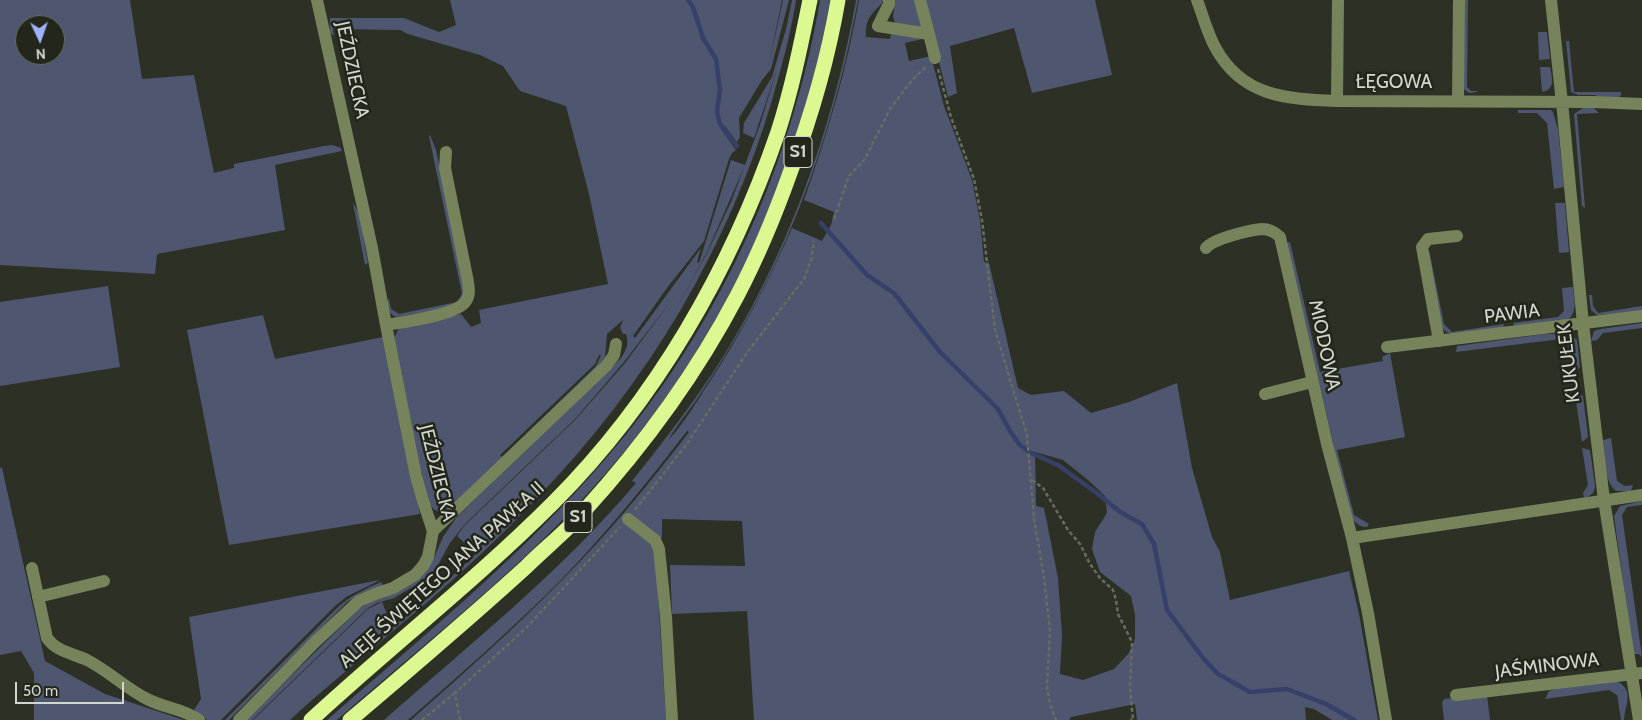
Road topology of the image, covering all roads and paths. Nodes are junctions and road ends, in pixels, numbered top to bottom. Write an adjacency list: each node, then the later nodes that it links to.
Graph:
1 (317, 0): 23 (street, JEŹDZIECKA)
2 (810, 0): 43 (highway, ALEJE ŚWIĘTEGO JANA PAWŁA II / S1)
3 (838, 0): 44 (highway, S1)
4 (889, 0): 10 (street)
5 (920, 0): 10 (street)
6 (1197, 0): 12 (street, ŁĘGOWA)
7 (1338, 0): 12 (street)
8 (1459, 0): 13 (street)
9 (1551, 0): 14 (street, KUKUŁEK)
10 (929, 34): 11 (street)
11 (935, 58): 17 (path); 29 (path)
12 (1337, 101): 13 (street, ŁĘGOWA)
13 (1458, 101): 14 (street, ŁĘGOWA)
14 (1562, 102): 15 (street, ŁĘGOWA); 22 (street, KUKUŁEK)
15 (1642, 104)
16 (446, 152): 23 (street)
17 (834, 219)
18 (1457, 236): 24 (street)
19 (814, 241): 32 (path)
20 (1206, 248): 27 (street, MIODOWA)
21 (1642, 316): 22 (street, PAWIA)
22 (1583, 324): 24 (street, PAWIA); 31 (street, KUKUŁEK)
23 (386, 325): 33 (street, JEŹDZIECKA)
24 (1439, 341): 26 (street, PAWIA)
25 (616, 344): 33 (street)
26 (1387, 347)
27 (1312, 382): 28 (street); 34 (street, MIODOWA)
28 (1265, 394)
29 (1032, 480): 48 (path); 49 (path)
30 (1642, 495): 31 (street)
31 (1604, 500): 34 (street); 38 (street, KUKUŁEK)
32 (628, 519): 39 (path); 47 (street)
33 (433, 531): 42 (street, JEŹDZIECKA)
34 (1352, 538): 50 (street, MIODOWA)
35 (32, 568): 37 (street)
36 (104, 581): 37 (street)
37 (38, 597): 41 (street)
38 (1637, 674): 40 (street, JAŚMINOWA); 51 (street, KUKUŁEK)
39 (455, 693): 45 (path); 46 (path)
40 (1456, 695)
41 (199, 720)
42 (239, 720)
43 (310, 720)
44 (350, 720)
45 (422, 720)
46 (460, 720)
47 (672, 720)
48 (1056, 720)
49 (1130, 720)
50 (1386, 720)
51 (1639, 720)

